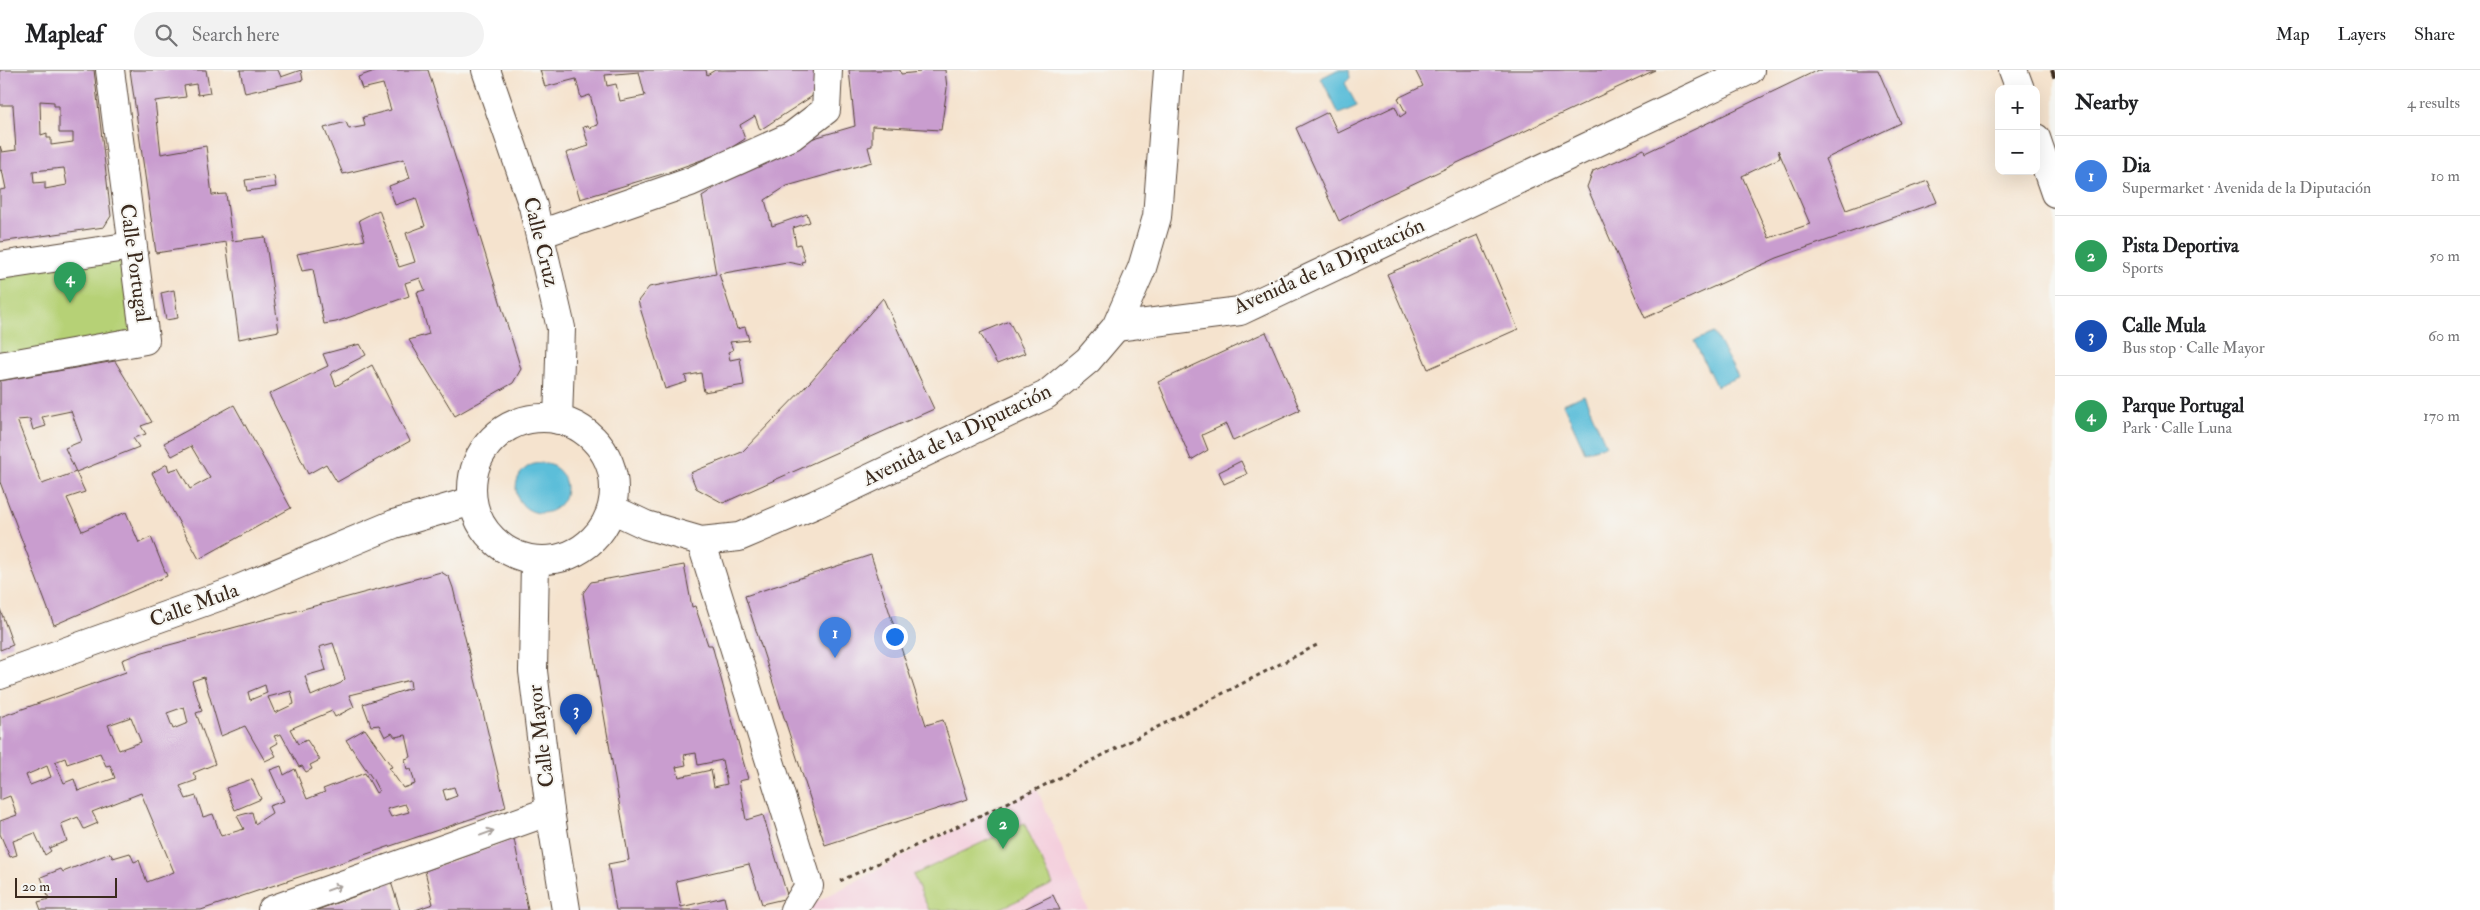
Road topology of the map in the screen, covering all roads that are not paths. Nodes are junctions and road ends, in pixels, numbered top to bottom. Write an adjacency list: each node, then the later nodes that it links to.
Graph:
1 (110, 70): 11 (street, Calle Portugal)
2 (486, 70): 10 (street, Calle Cruz)
3 (828, 70): 10 (street)
4 (1168, 70): 13 (street)
5 (1750, 70): 13 (street, Avenida de la Diputación)
6 (2013, 70): 7 (street)
7 (2019, 85)
8 (2040, 150): 9 (street)
9 (2055, 193)
10 (540, 234): 15 (street, Calle Cruz)
11 (132, 246): 12 (street); 14 (street, Calle Portugal)
12 (0, 266)
13 (1116, 327): 18 (street, Avenida de la Diputación)
14 (0, 366)
15 (558, 420): 16 (street); 17 (street)
16 (472, 501): 19 (street); 20 (street, Calle Mula)
17 (612, 509): 18 (street, Avenida de la Diputación); 19 (street)
18 (701, 541): 22 (street)
19 (535, 561): 21 (street, Calle Mayor)
20 (0, 675)
21 (550, 810): 23 (street, one-way to 21); 24 (street, Calle Mayor)
22 (802, 898)
23 (272, 910)
24 (566, 910)

